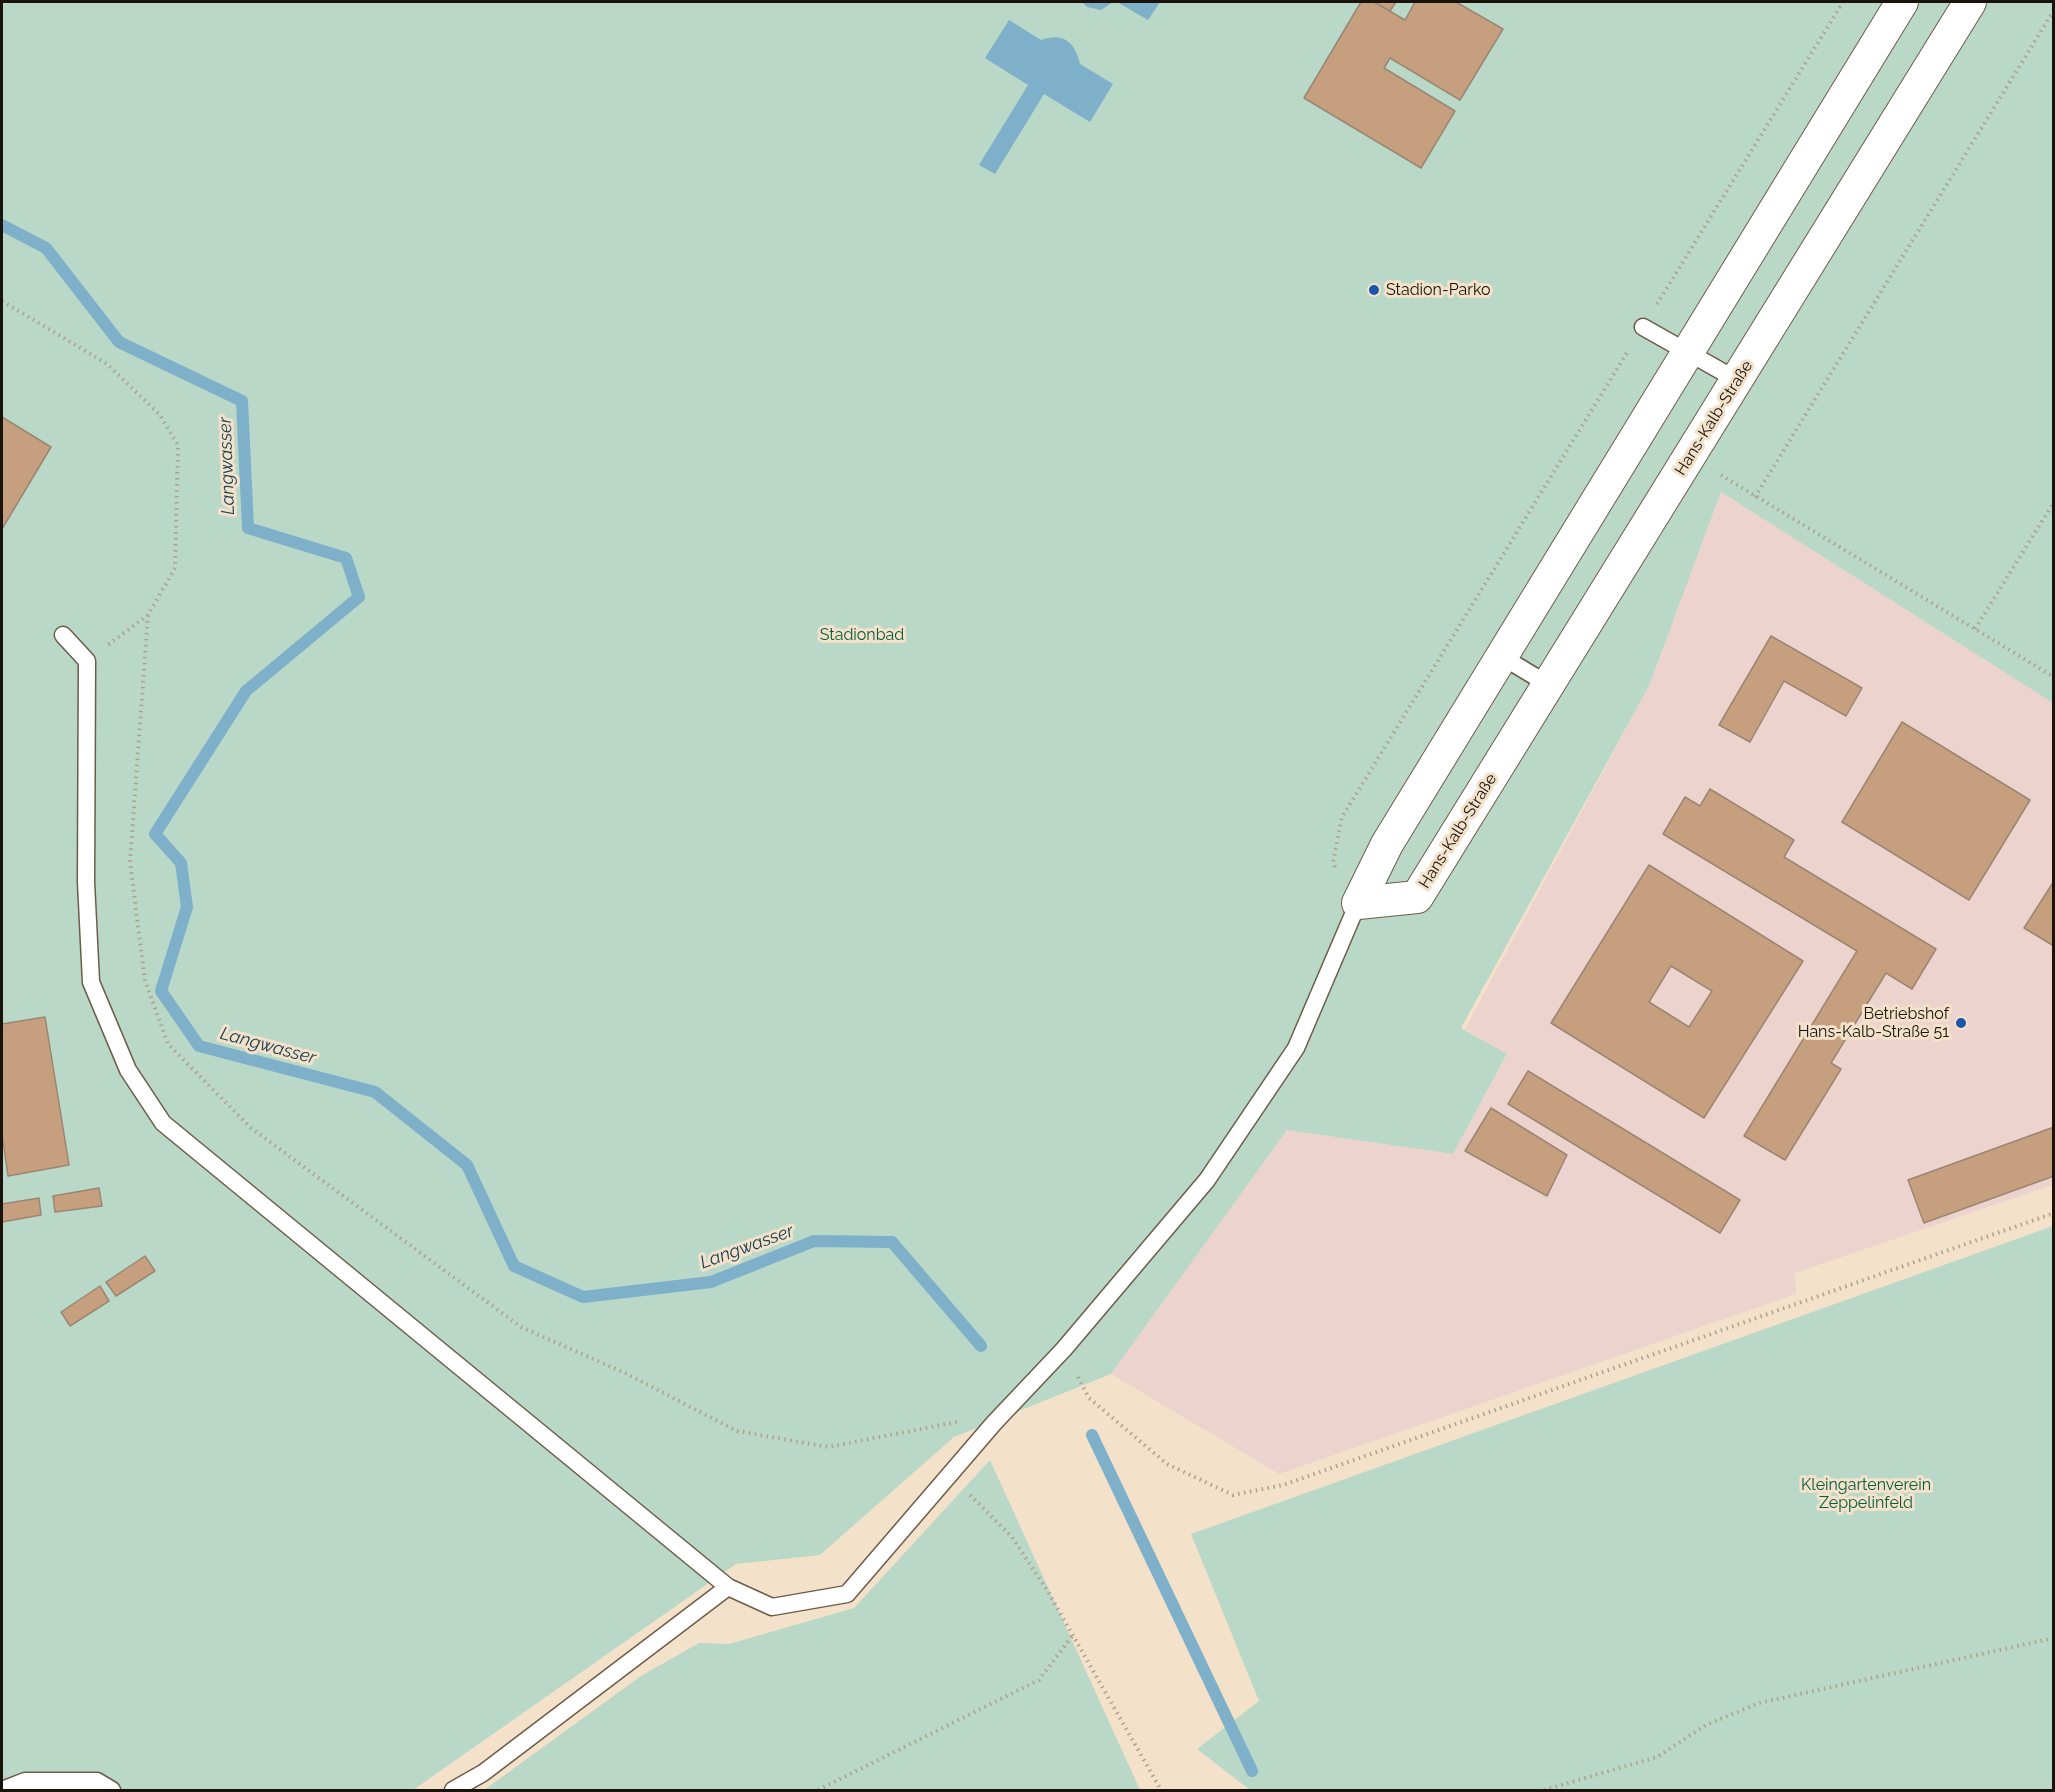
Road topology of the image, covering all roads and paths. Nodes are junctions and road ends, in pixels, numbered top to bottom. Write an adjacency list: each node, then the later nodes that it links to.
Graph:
1 (1844, 2): 6 (path)
2 (1902, 2): 7 (street)
3 (1970, 2): 8 (street, Hans-Kalb-Straße)
4 (2054, 10): 10 (path)
5 (2, 301): 12 (path)
6 (1643, 327): 7 (lane); 19 (path)
7 (1688, 352): 8 (lane); 15 (street)
8 (1737, 380): 9 (street, Hans-Kalb-Straße)
9 (1692, 453): 10 (path); 18 (street, Hans-Kalb-Straße)
10 (1755, 497): 13 (path)
11 (2054, 502): 13 (path)
12 (148, 615): 16 (path); 22 (path)
13 (1975, 629): 17 (path)
14 (63, 635): 16 (lane)
15 (1502, 656): 18 (lane); 19 (street)
16 (87, 661): 24 (lane)
17 (2054, 677)
18 (1549, 685): 19 (street, Hans-Kalb-Straße)
19 (1358, 903): 21 (lane)
20 (2054, 1213): 21 (path)
21 (1064, 1349): 22 (lane)
22 (994, 1423): 23 (lane)
23 (950, 1474): 24 (lane); 25 (path)
24 (728, 1587): 29 (lane)
25 (1073, 1635): 30 (path); 31 (path)
26 (2054, 1638): 32 (path)
27 (2, 1790): 28 (lane)
28 (112, 1791)
29 (453, 1791)
30 (818, 1791)
31 (1161, 1791)
32 (1544, 1791)

